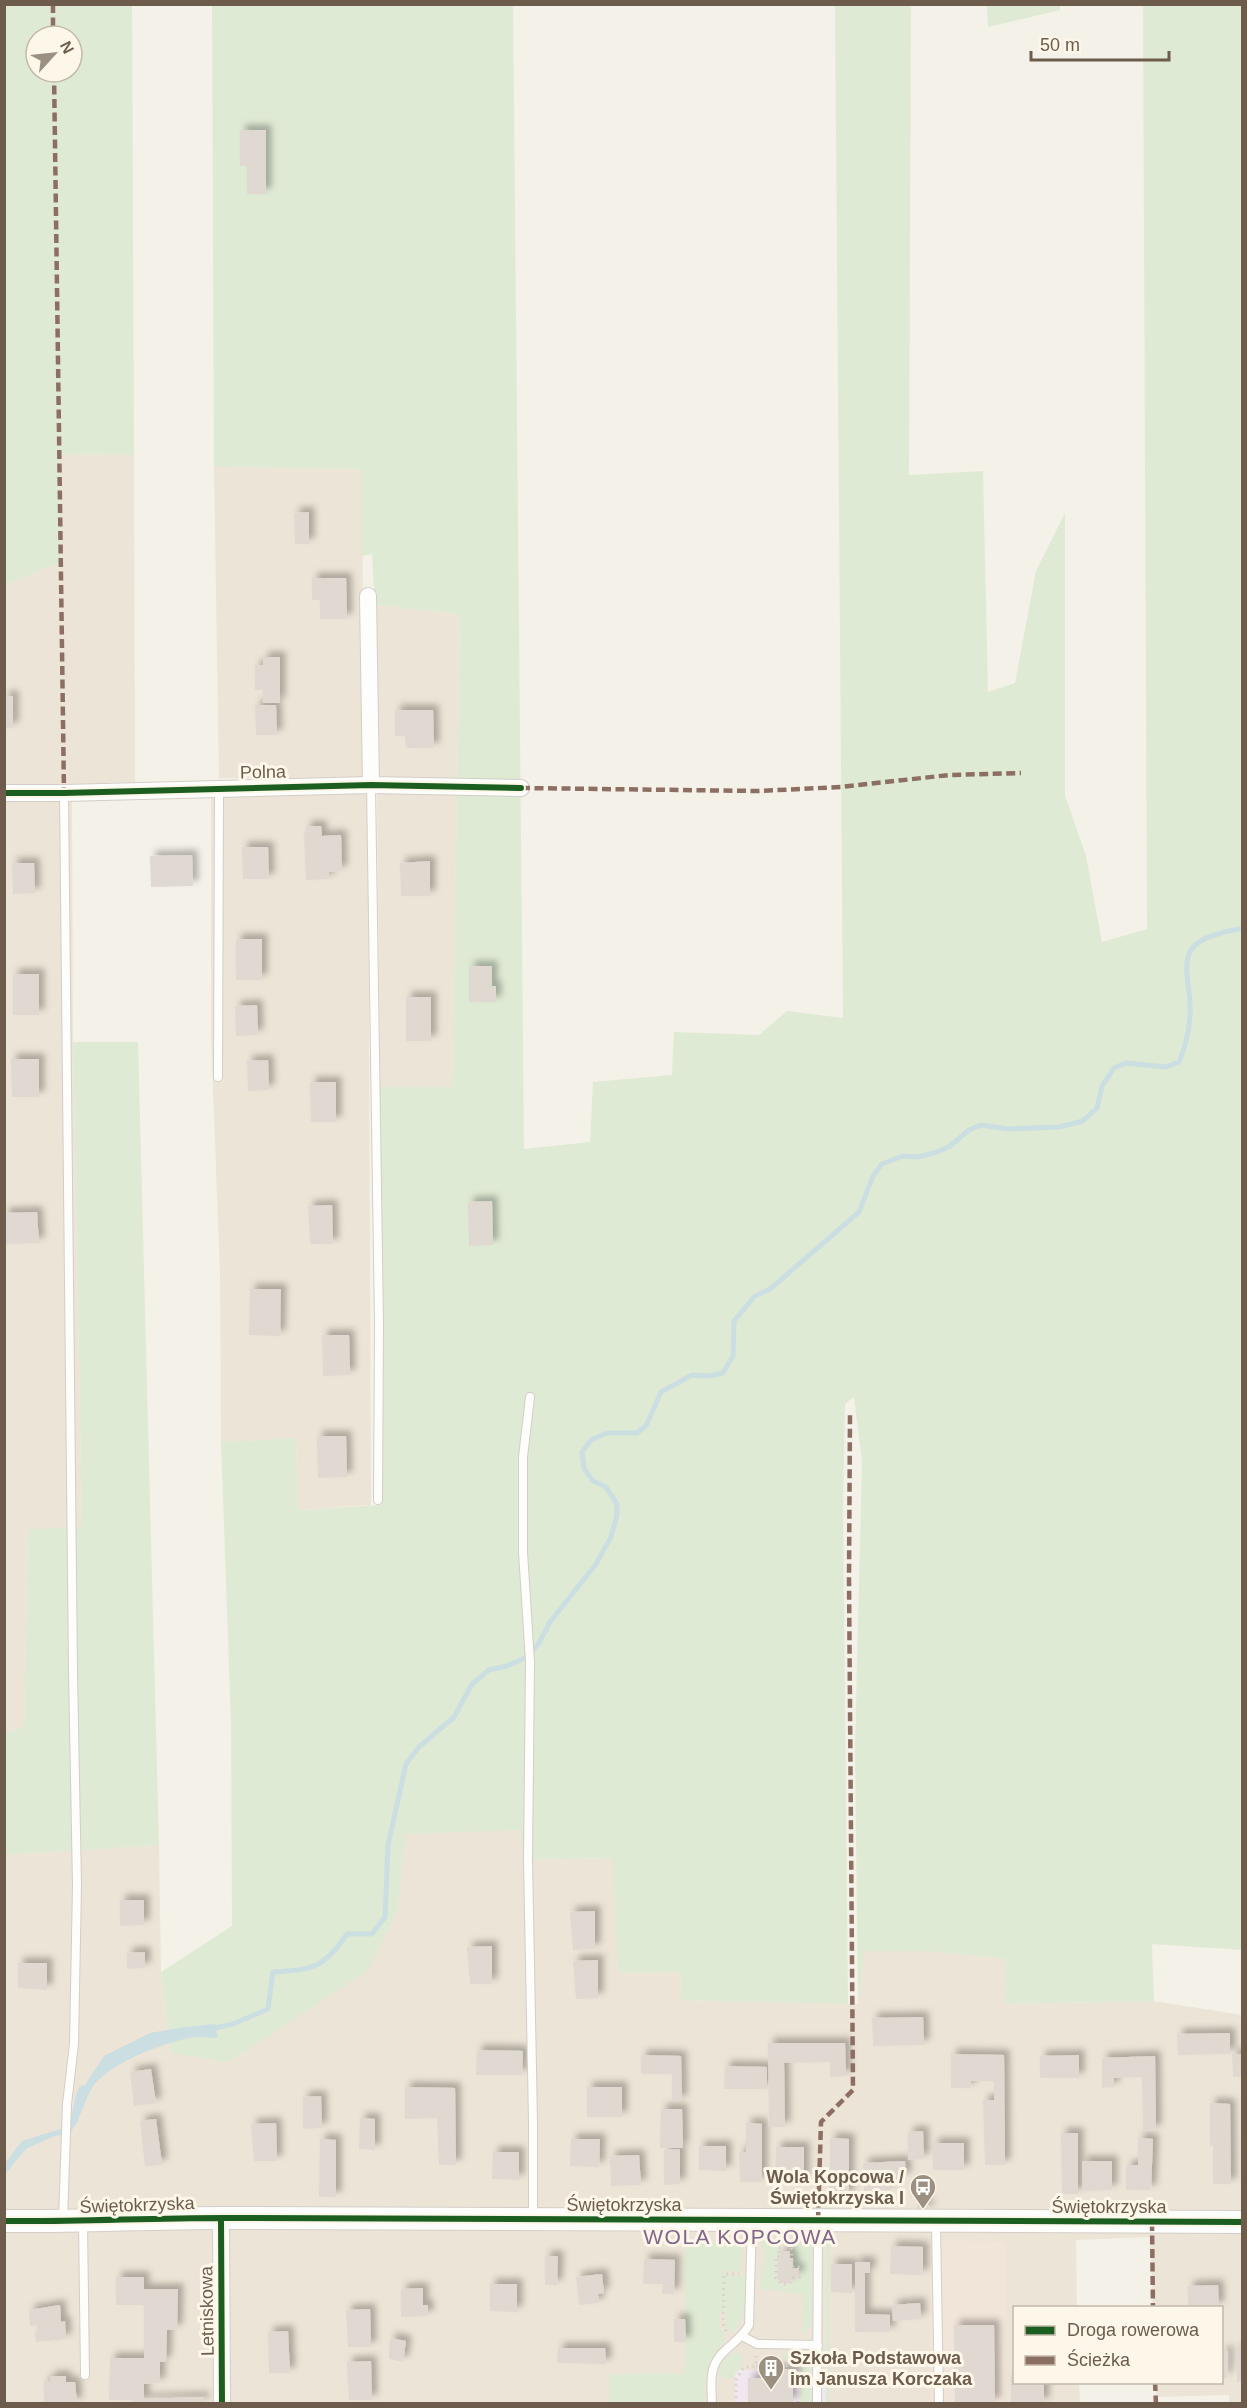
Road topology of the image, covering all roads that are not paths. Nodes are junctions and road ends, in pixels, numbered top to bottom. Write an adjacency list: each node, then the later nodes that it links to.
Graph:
1 (368, 596): 2 (street)
2 (371, 785): 3 (street, Polna); 4 (street, Polna); 9 (lane)
3 (219, 788): 6 (street, Polna); 7 (lane)
4 (521, 788)
5 (4, 793): 6 (street, Polna)
6 (64, 794): 15 (lane)
7 (218, 1077)
8 (530, 1397): 11 (lane)
9 (378, 1500)
10 (221, 2217): 11 (street, Świętokrzyska); 15 (street, Świętokrzyska); 21 (street, Letniskowa)
11 (533, 2219): 13 (street, Świętokrzyska)
12 (4, 2221): 15 (street, Świętokrzyska)
13 (752, 2221): 14 (street, Świętokrzyska); 18 (lane)
14 (818, 2221): 16 (street, Świętokrzyska); 19 (lane)
15 (73, 2222): 20 (lane)
16 (936, 2222): 17 (street, Świętokrzyska); 24 (lane)
17 (1242, 2222)
18 (742, 2336): 19 (lane); 22 (lane)
19 (818, 2345): 23 (lane)
20 (85, 2375)
21 (222, 2403)
22 (712, 2403)
23 (818, 2403)
24 (939, 2403)

